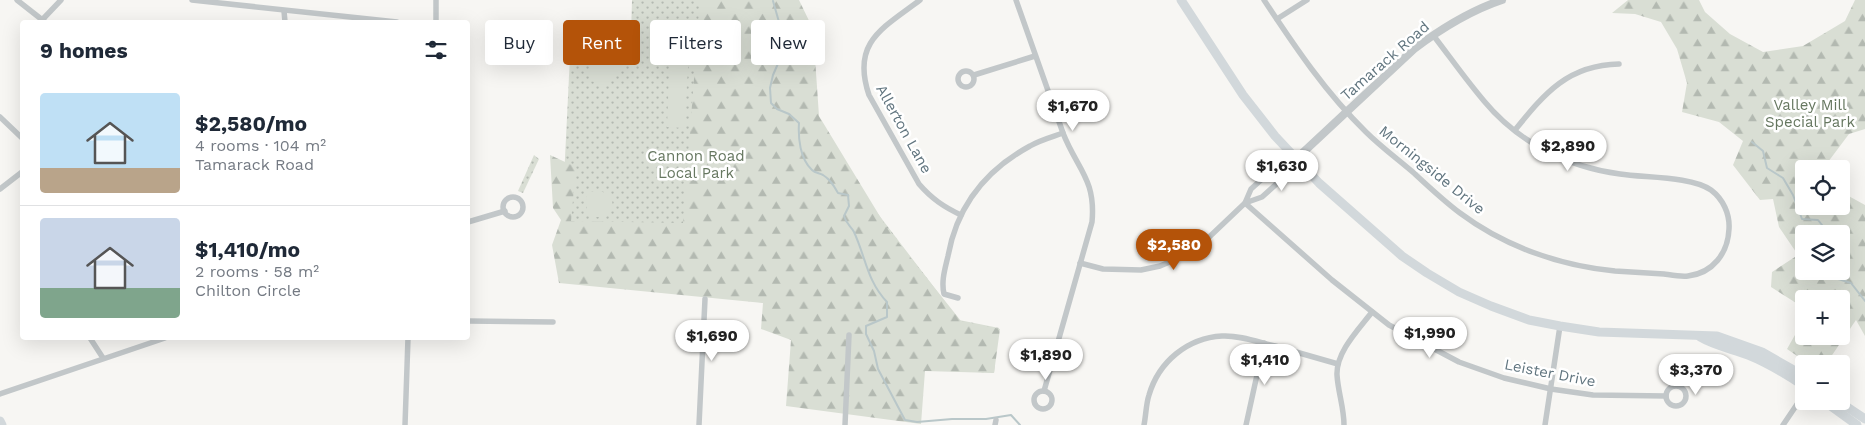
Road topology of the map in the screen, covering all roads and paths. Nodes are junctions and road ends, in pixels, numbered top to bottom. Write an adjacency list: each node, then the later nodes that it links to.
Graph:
1 (17, 0): 12 (street)
2 (61, 0): 13 (street)
3 (192, 0): 11 (street)
4 (436, 0): 16 (street)
5 (920, 0): 32 (street, Allerton Lane)
6 (1016, 0): 19 (street)
7 (1181, 0): 27 (main road)
8 (1264, 0): 17 (street, Morningside Drive)
9 (1307, 0): 17 (street)
10 (1502, 0): 18 (street, Tamarack Road)
11 (284, 11): 14 (street); 15 (street)
12 (42, 20)
13 (44, 20)
14 (285, 20)
15 (376, 20)
16 (436, 20)
17 (1277, 20): 22 (street, Morningside Drive)
18 (1433, 34): 22 (street, Tamarack Road); 24 (street)
19 (1035, 56): 21 (street); 25 (street)
20 (1619, 64): 24 (street)
21 (974, 76)
22 (1347, 112): 24 (street, Morningside Drive); 27 (street, Tamarack Road)
23 (0, 117): 26 (street)
24 (1515, 130)
25 (1063, 133): 32 (street); 34 (street)
26 (20, 136)
27 (1296, 159): 30 (street, Tamarack Road); 30 (street, Tamarack Road); 40 (main road)
28 (20, 174): 29 (street)
29 (0, 189)
30 (1245, 203): 34 (street, Tamarack Road); 37 (street, Leister Drive)
31 (504, 211): 33 (street)
32 (961, 215): 35 (street)
33 (470, 221)
34 (1080, 263): 52 (street)
35 (958, 298)
36 (705, 299): 62 (street)
37 (1372, 312): 48 (street); 51 (street, Leister Drive)
38 (470, 321): 39 (street)
39 (553, 322)
40 (1560, 326): 42 (main road); 51 (street)
41 (849, 335): 63 (street)
42 (1700, 336): 49 (main road); 50 (main road)
43 (91, 340): 47 (street)
44 (159, 340): 47 (street)
45 (408, 340): 61 (street)
46 (1264, 343): 48 (street); 64 (street); 65 (street)
47 (103, 358): 53 (street)
48 (1338, 364): 66 (street)
49 (1795, 371)
50 (1795, 380)
51 (1551, 388): 54 (street, Leister Drive); 67 (street)
52 (1044, 391)
53 (0, 394)
54 (1666, 396)
55 (1795, 407): 68 (street)
56 (1850, 409): 58 (main road)
57 (1836, 410): 69 (main road)
58 (1865, 419)
59 (0, 421): 60 (main road)
60 (2, 425)
61 (405, 425)
62 (700, 425)
63 (845, 425)
64 (1144, 425)
65 (1246, 425)
66 (1344, 425)
67 (1545, 425)
68 (1782, 425)
69 (1857, 425)

